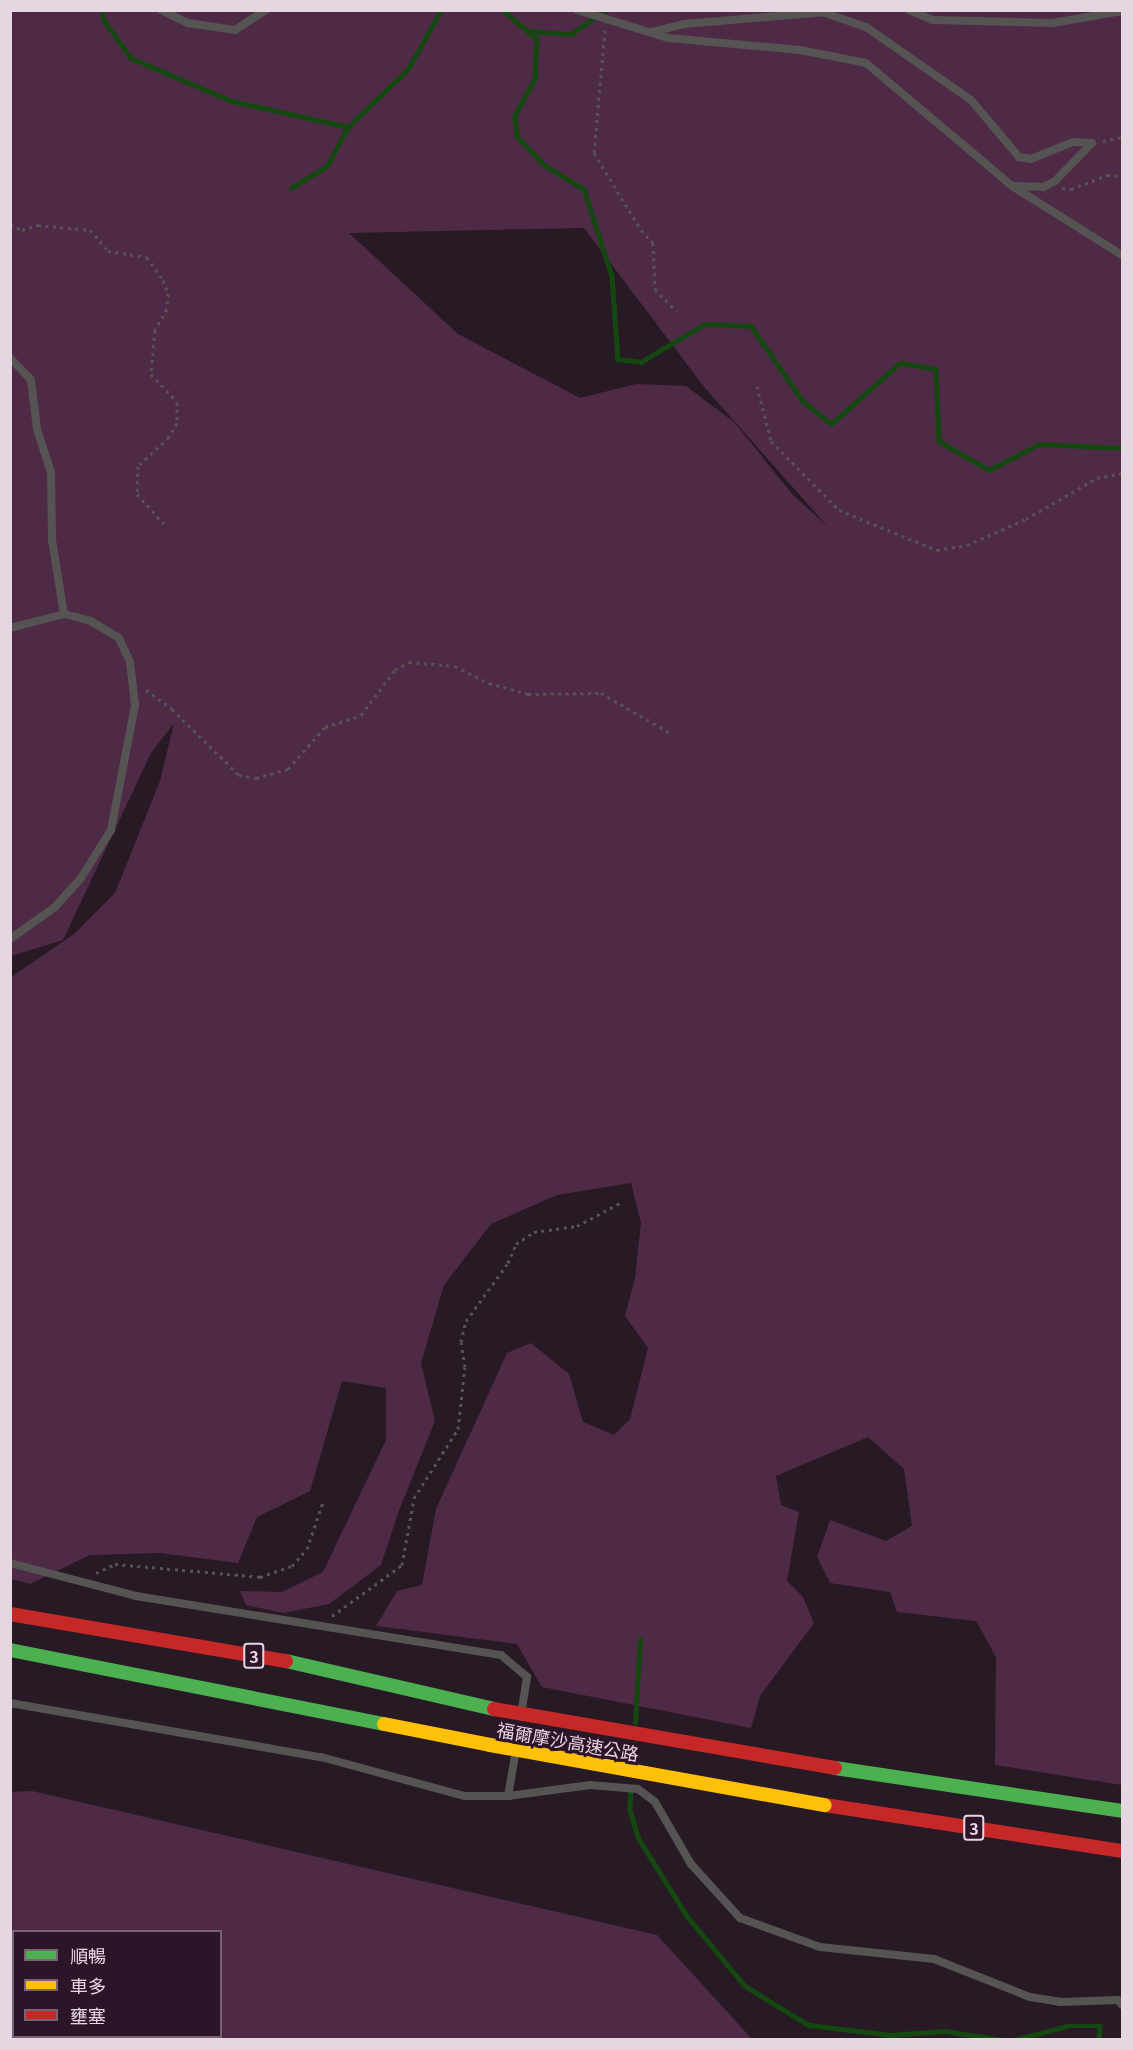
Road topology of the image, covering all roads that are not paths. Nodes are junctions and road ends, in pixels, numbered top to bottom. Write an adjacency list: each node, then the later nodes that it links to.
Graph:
1 (161, 10): 2 (lane)
2 (266, 10)
3 (577, 10): 7 (lane)
4 (909, 10): 5 (lane)
5 (1122, 11)
6 (829, 12): 7 (lane); 8 (lane)
7 (651, 32): 8 (lane)
8 (1012, 186): 9 (lane)
9 (1122, 255)
10 (10, 358): 11 (lane)
11 (64, 614): 12 (lane); 13 (lane)
12 (10, 628)
13 (10, 939)
14 (10, 1563): 18 (lane)
15 (10, 1614): 21 (highway, 福爾摩沙高速公路 / 3, bridge)
16 (10, 1650): 22 (highway, 福爾摩沙高速公路 / 3, bridge)
17 (10, 1703): 20 (lane)
18 (520, 1721)
19 (517, 1742): 20 (lane)
20 (508, 1796): 23 (lane)
21 (1122, 1811)
22 (1122, 1851)
23 (1122, 2005)

